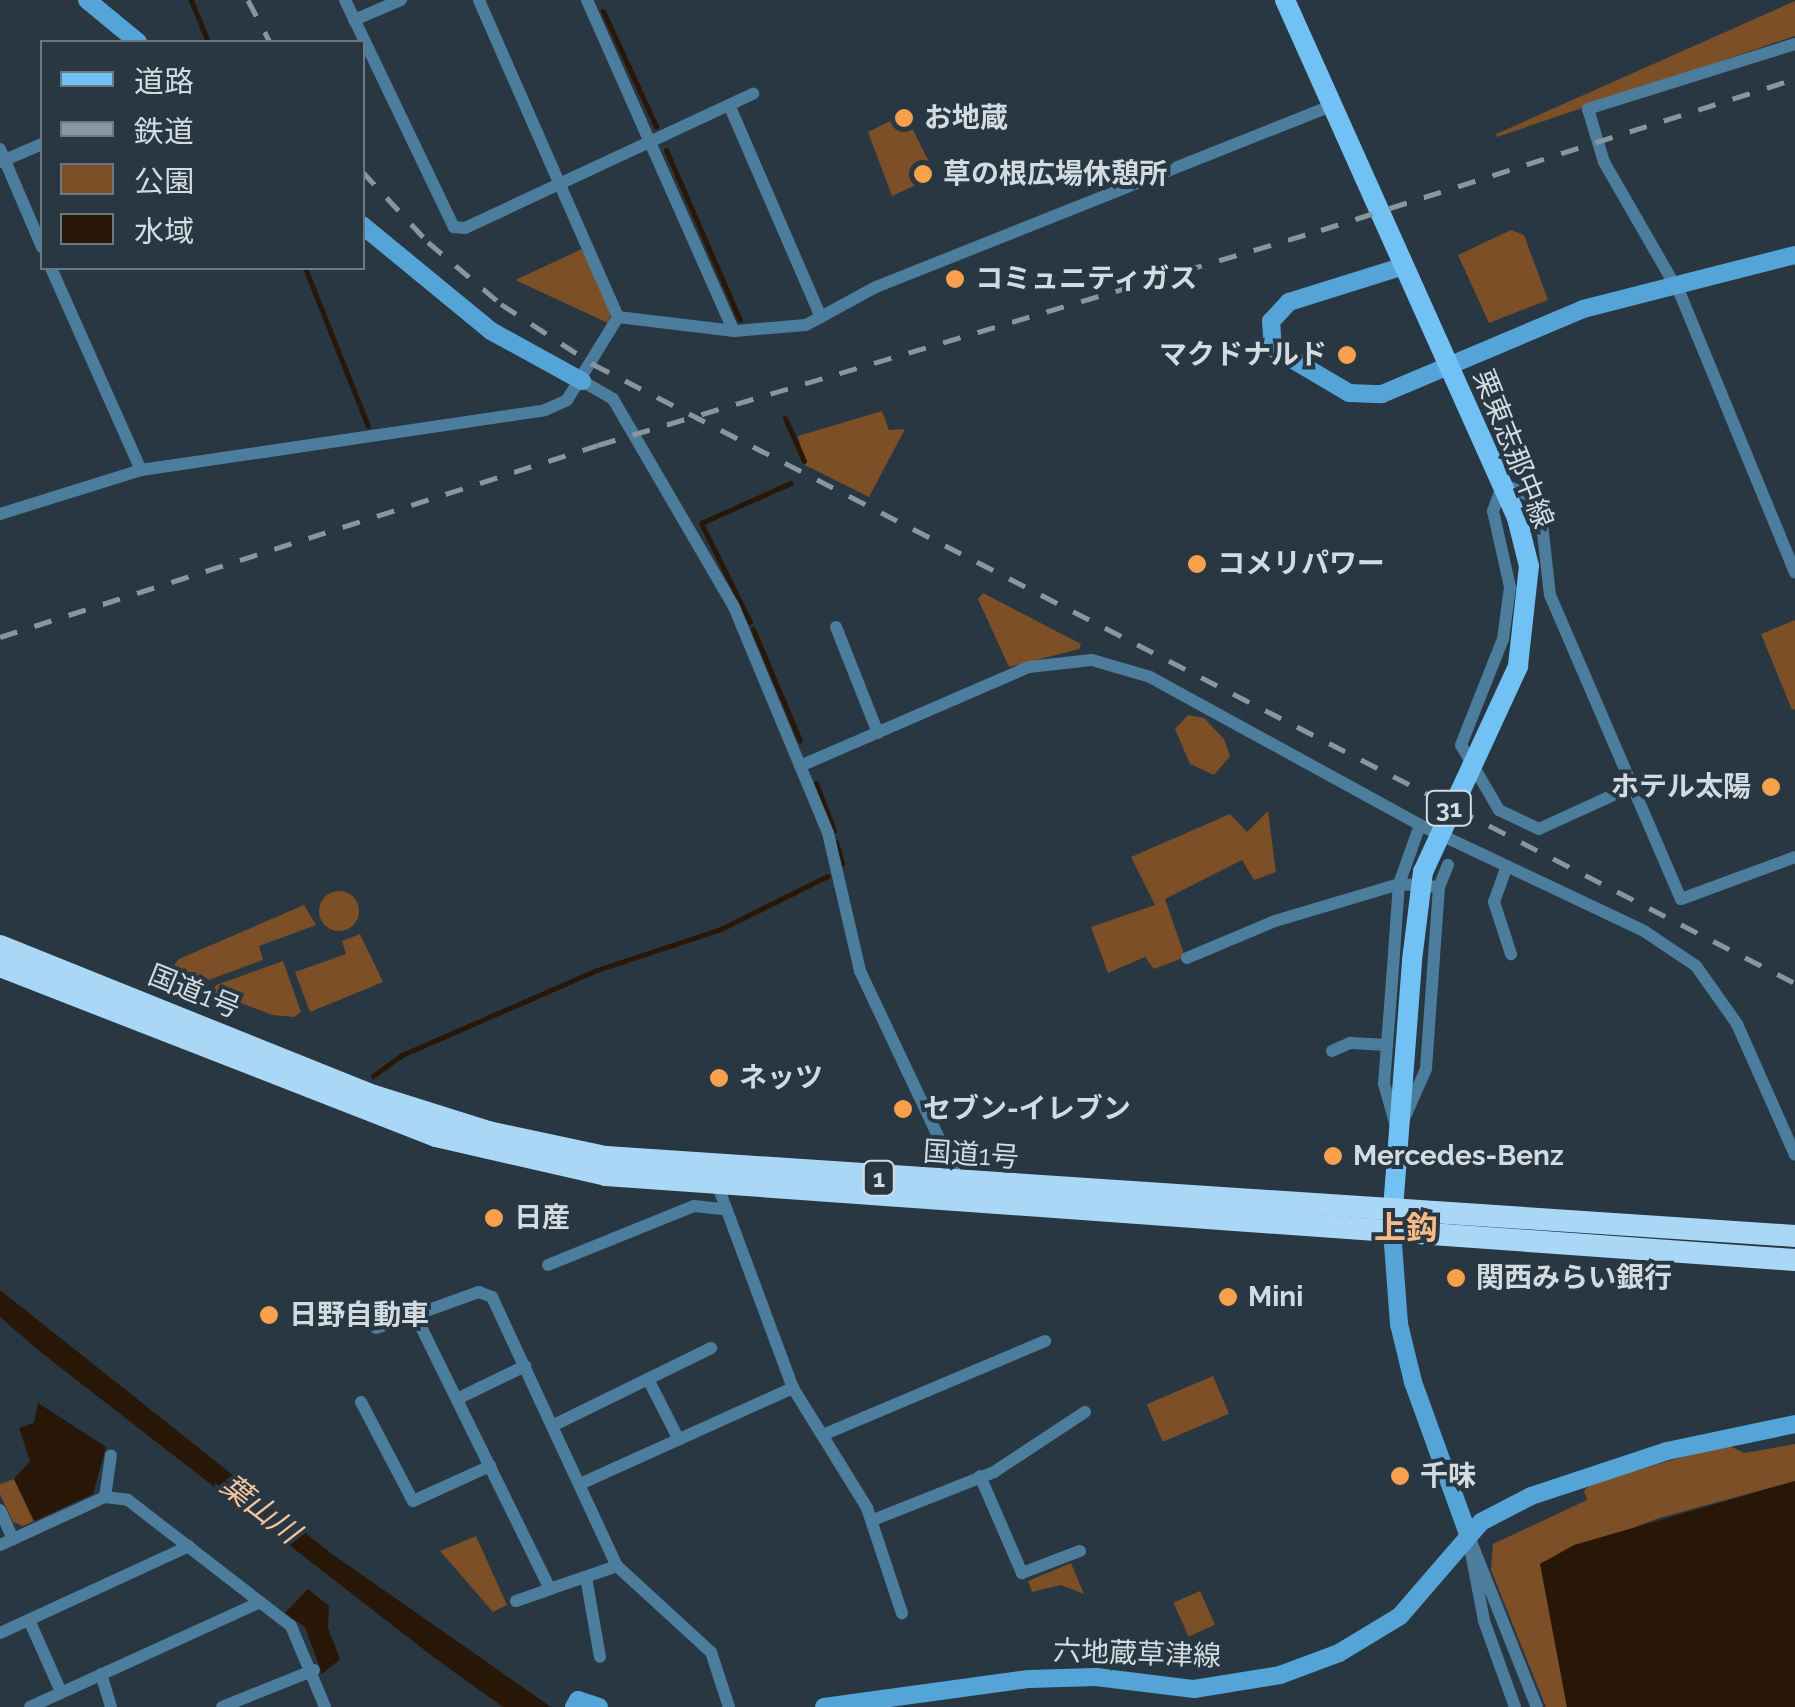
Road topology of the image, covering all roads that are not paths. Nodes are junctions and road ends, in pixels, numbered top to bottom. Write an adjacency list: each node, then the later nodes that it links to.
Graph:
1 (86, 0): 8 (street)
2 (345, 0): 7 (street)
3 (401, 0): 7 (street)
4 (479, 0): 18 (street)
5 (587, 0): 15 (street)
6 (1285, 0): 13 (main road, 栗東志那中線 / 31)
7 (354, 20): 9 (street)
8 (136, 40)
9 (364, 40)
10 (365, 43): 18 (street)
11 (1795, 44): 24 (street)
12 (754, 94): 14 (street)
13 (1333, 104): 22 (main road, 栗東志那中線 / 31); 26 (street)
14 (730, 107): 15 (street); 26 (street)
15 (653, 142): 18 (street); 27 (street)
16 (40, 145): 17 (street)
17 (2, 157): 20 (street)
18 (561, 184): 25 (street)
19 (365, 226): 29 (street)
20 (40, 242)
21 (1795, 255): 24 (street)
22 (1404, 266): 28 (main road, 栗東志那中線 / 31); 28 (street)
23 (53, 270): 30 (street)
24 (1671, 283): 28 (street); 33 (street)
25 (618, 317): 27 (street); 29 (street)
26 (821, 317): 27 (street)
27 (734, 331)
28 (1448, 363): 31 (main road, 栗東志那中線 / 31)
29 (582, 381): 30 (street); 36 (street)
30 (141, 470): 32 (street)
31 (1503, 484): 37 (street); 37 (street); 50 (main road, 栗東志那中線 / 31, bridge)
32 (0, 514)
33 (1795, 572)
34 (836, 627): 35 (street)
35 (878, 733): 36 (street); 38 (street)
36 (800, 766): 53 (street)
37 (1631, 787): 39 (street)
38 (1420, 825): 41 (street); 42 (street)
39 (1795, 857)
40 (1448, 866): 43 (street)
41 (1508, 866): 45 (street); 51 (street)
42 (1399, 884): 43 (street); 46 (street); 48 (street)
43 (1439, 887): 50 (street)
44 (0, 946): 52 (highway, 国道1号 / 1)
45 (1505, 947)
46 (1188, 958)
47 (0, 966): 52 (highway, 国道1号 / 1)
48 (1387, 1046): 49 (street); 50 (street)
49 (1332, 1051)
50 (1398, 1132): 55 (main road, 栗東志那中線 / 31)
51 (1795, 1154)
52 (714, 1174): 53 (highway, 国道1号 / 1); 54 (street)
53 (963, 1194): 55 (highway, 国道1号 / 1)
54 (724, 1209): 58 (street); 65 (street)
55 (1392, 1219): 56 (highway, 国道1号 / 1); 57 (highway, 国道1号 / 1); 80 (street)
56 (1795, 1236)
57 (1795, 1260)
58 (548, 1265)
59 (415, 1315): 60 (street); 63 (street); 66 (street)
60 (376, 1328)
61 (1045, 1341): 71 (street)
62 (711, 1348): 64 (street)
63 (525, 1366): 66 (street); 70 (street)
64 (648, 1379): 70 (street); 72 (street)
65 (794, 1388): 71 (street); 72 (street)
66 (457, 1400): 74 (street)
67 (361, 1402): 74 (street)
68 (1085, 1412): 75 (street)
69 (1795, 1424): 80 (street, 六地蔵草津線)
70 (554, 1425): 76 (street)
71 (825, 1434): 79 (street)
72 (679, 1440): 76 (street)
73 (112, 1455): 77 (street)
74 (490, 1466): 86 (street)
75 (980, 1476): 79 (street); 83 (street)
76 (580, 1484): 84 (street)
77 (105, 1498): 81 (street); 82 (street)
78 (0, 1510): 81 (street)
79 (873, 1520): 89 (street)
80 (1468, 1534): 103 (street, 六地蔵草津線); 104 (street); 105 (street)
81 (6, 1542)
82 (189, 1546): 88 (street); 90 (street)
83 (1080, 1551)
84 (618, 1566): 85 (street); 102 (street)
85 (586, 1577): 86 (street); 92 (street)
86 (550, 1589): 87 (street)
87 (516, 1601)
88 (260, 1602): 93 (street); 94 (street)
89 (902, 1613)
90 (29, 1620): 91 (street); 95 (street)
91 (0, 1634)
92 (600, 1656)
93 (314, 1670): 99 (street); 100 (street)
94 (101, 1674): 95 (street); 98 (street)
95 (61, 1692): 97 (street)
96 (575, 1706): 101 (street)
97 (30, 1707)
98 (111, 1707)
99 (222, 1707)
100 (324, 1707)
101 (600, 1707)
102 (729, 1707)
103 (824, 1707)
104 (1515, 1707)
105 (1537, 1707)

